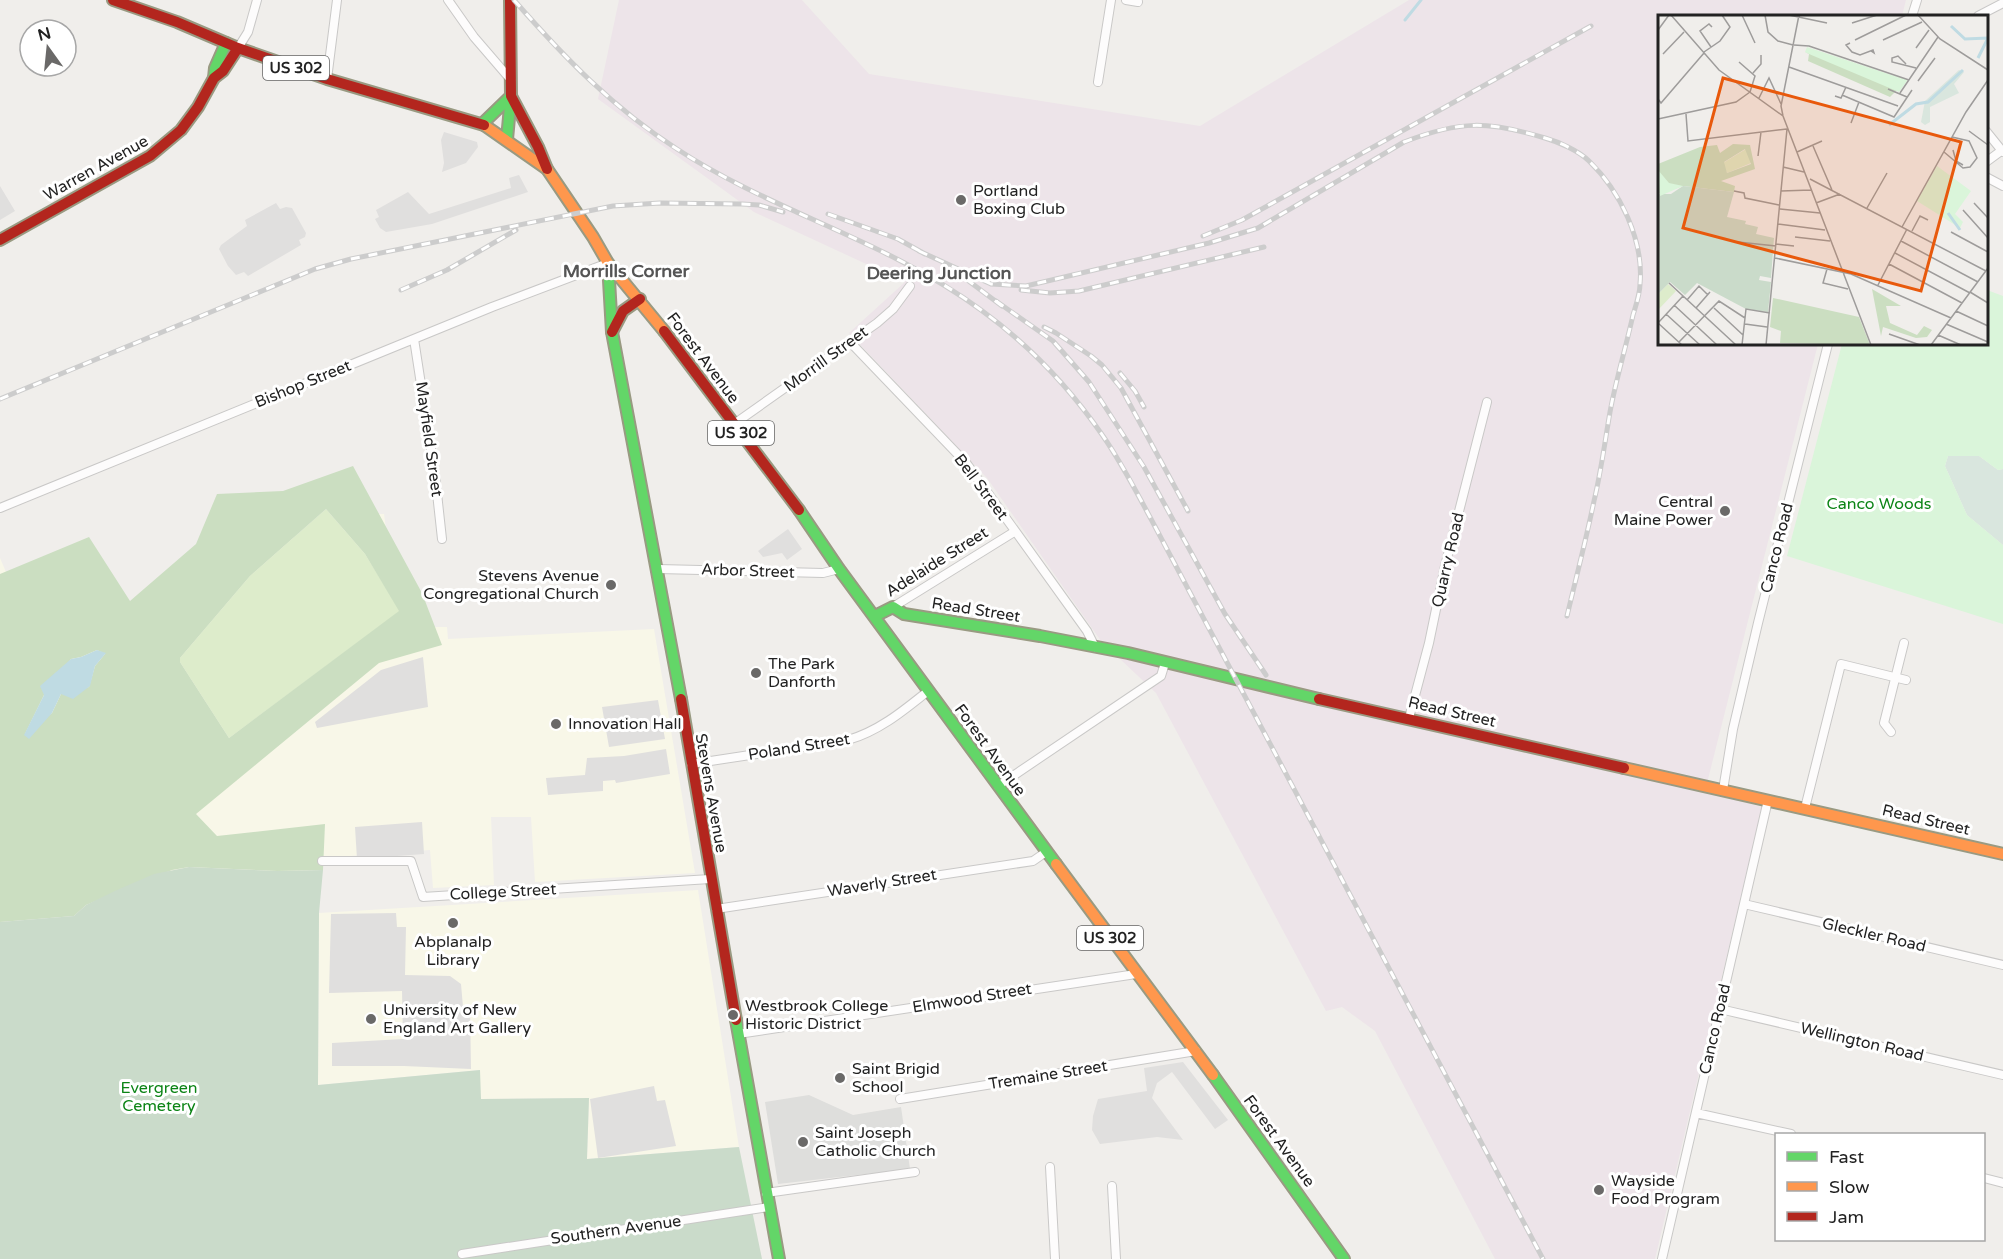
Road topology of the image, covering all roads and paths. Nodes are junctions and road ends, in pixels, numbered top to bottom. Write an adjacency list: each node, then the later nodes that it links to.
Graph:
1 (113, 0): 13 (main road, US 302)
2 (258, 0): 14 (street)
3 (337, 0): 16 (street)
4 (448, 0): 17 (street)
5 (510, 0): 17 (main road)
6 (1111, 0): 18 (street)
7 (1126, 0): 9 (street)
8 (1917, 0): 11 (street)
9 (1138, 2)
10 (2003, 3): 12 (street)
11 (1912, 15)
12 (1979, 15)
13 (226, 43): 14 (main road, US 302); 15 (main road, Warren Avenue)
14 (238, 48): 15 (main road, Warren Avenue); 16 (main road, US 302)
15 (214, 78): 28 (main road, Warren Avenue)
16 (327, 79): 20 (main road, US 302)
17 (511, 80): 19 (main road)
18 (1098, 82)
19 (511, 96): 20 (main road); 22 (main road); 25 (main road)
20 (482, 124): 22 (main road, US 302)
21 (1988, 134): 23 (street)
22 (507, 139): 25 (main road, US 302)
23 (2002, 151): 24 (street)
24 (1988, 161)
25 (547, 170): 29 (main road, US 302)
26 (1988, 178): 27 (street)
27 (2003, 186)
28 (0, 240)
29 (608, 263): 31 (main road, Forest Avenue / US 302); 32 (main road, Stevens Avenue); 33 (street, Bishop Street)
30 (910, 286): 34 (street, Morrill Street)
31 (640, 299): 32 (main road); 37 (main road, Forest Avenue / US 302)
32 (612, 332): 41 (main road, Stevens Avenue)
33 (414, 339): 38 (street, Bishop Street); 40 (street, Mayfield Street)
34 (850, 342): 37 (street, Morrill Street); 39 (street, Bell Street)
35 (1828, 345): 55 (street, Canco Road)
36 (1487, 402): 51 (street, Quarry Road)
37 (734, 424): 42 (main road, Forest Avenue / US 302)
38 (0, 508)
39 (1014, 532): 43 (street, Adelaide Street); 46 (street, Bell Street)
40 (442, 539)
41 (658, 569): 42 (street, Arbor Street); 53 (main road, Stevens Avenue)
42 (838, 569): 44 (main road, Forest Avenue / US 302)
43 (893, 607): 44 (main road, Adelaide Street); 46 (main road, Read Street)
44 (875, 616): 50 (main road, Forest Avenue / US 302)
45 (1904, 644): 48 (street)
46 (1095, 647): 47 (main road, Read Street)
47 (1165, 663): 51 (main road, Read Street); 54 (street)
48 (1895, 677): 49 (street); 52 (street); 57 (street)
49 (1906, 680)
50 (928, 691): 53 (street, Poland Street); 54 (main road, Forest Avenue / US 302)
51 (1409, 718): 55 (main road, Read Street)
52 (1891, 732)
53 (691, 764): 61 (main road, Stevens Avenue)
54 (998, 786): 58 (main road, Forest Avenue / US 302)
55 (1723, 790): 56 (main road, Read Street)
56 (1768, 800): 57 (main road, Read Street); 62 (street, Canco Road)
57 (1805, 808): 59 (main road, Read Street)
58 (1046, 852): 63 (street, Waverly Street); 65 (main road, Forest Avenue / US 302)
59 (2003, 854)
60 (322, 861): 61 (street, College Street)
61 (710, 879): 63 (main road, Stevens Avenue)
62 (1744, 904): 64 (street, Gleckler Road); 66 (street, Canco Road)
63 (716, 909): 67 (main road, Stevens Avenue)
64 (2003, 965)
65 (1136, 974): 67 (street, Elmwood Street); 68 (main road, Forest Avenue / US 302)
66 (1720, 1009): 69 (street, Wellington Road); 71 (street, Canco Road)
67 (738, 1034): 78 (main road, Stevens Avenue)
68 (1196, 1051): 70 (street, Tremaine Street); 84 (main road, Forest Avenue / US 302)
69 (2003, 1075)
70 (900, 1100)
71 (1696, 1113): 72 (street); 85 (street, Canco Road)
72 (1786, 1133)
73 (1050, 1167): 82 (street)
74 (915, 1172): 78 (street)
75 (1985, 1178): 76 (street)
76 (2003, 1183)
77 (1112, 1186): 83 (street)
78 (766, 1193): 79 (main road, Stevens Avenue)
79 (769, 1208): 80 (street, Southern Avenue); 81 (main road, Stevens Avenue)
80 (462, 1254)
81 (779, 1259)
82 (1055, 1259)
83 (1116, 1259)
84 (1344, 1259)
85 (1662, 1259)

